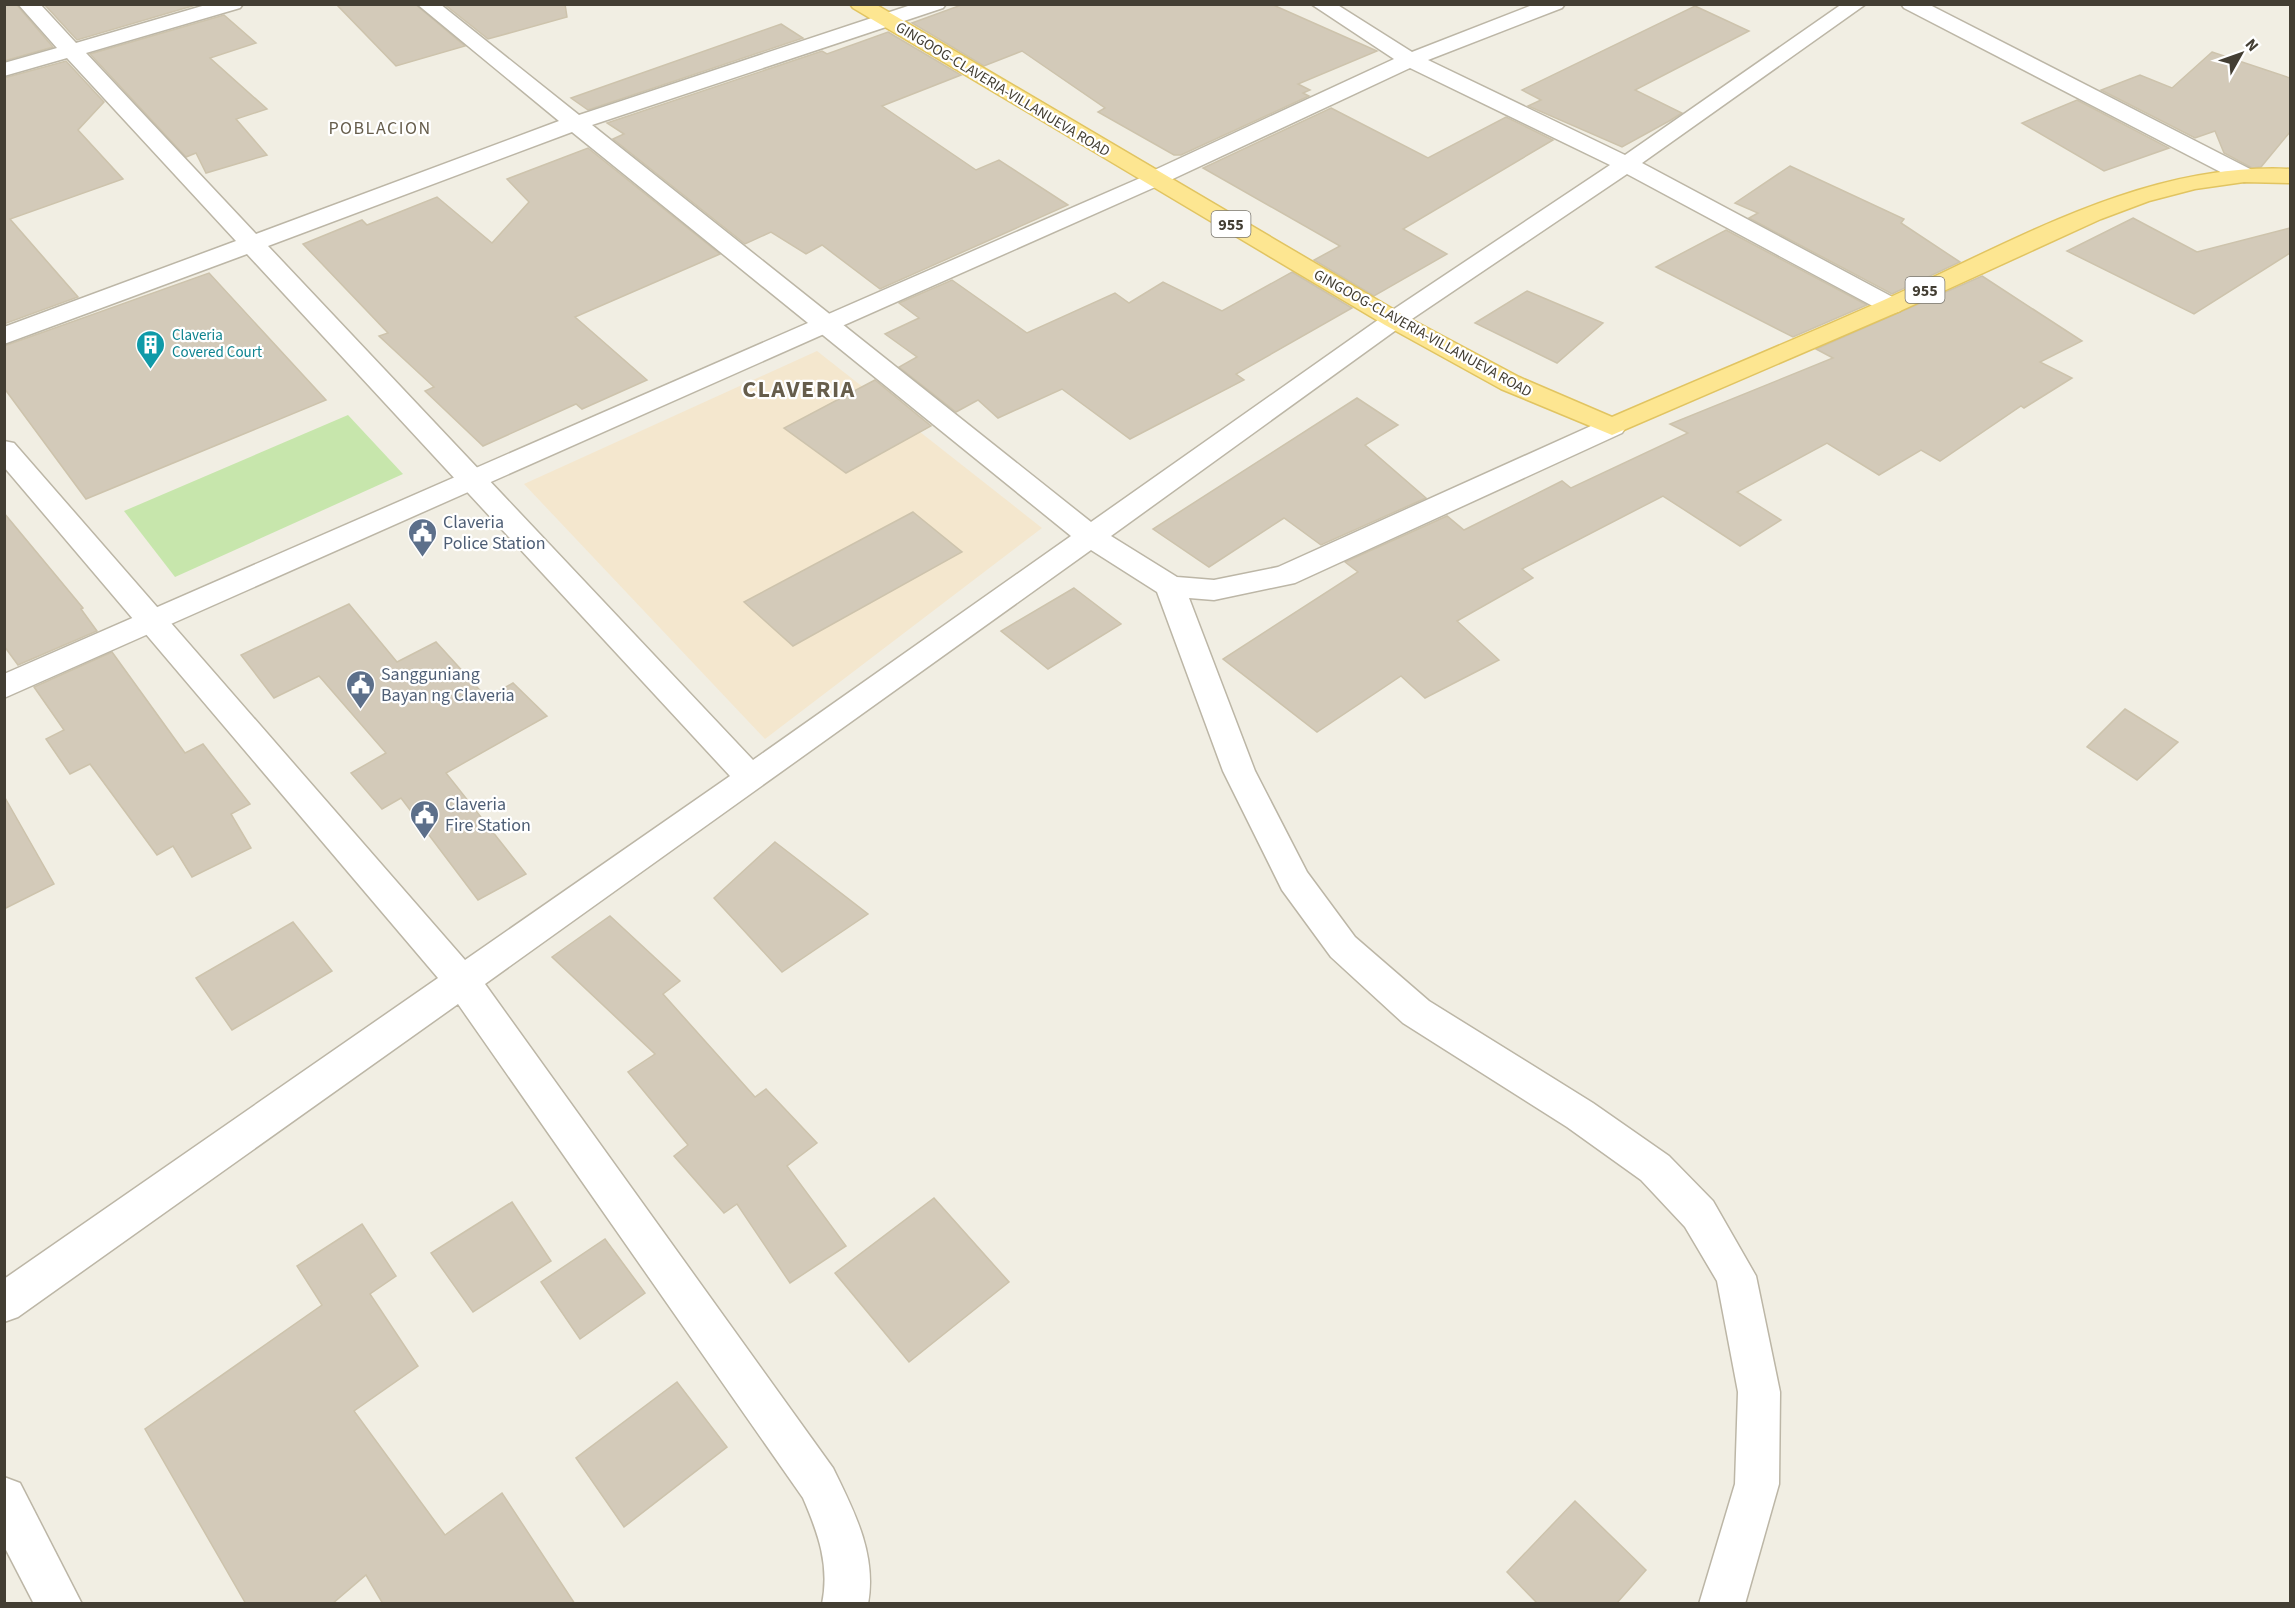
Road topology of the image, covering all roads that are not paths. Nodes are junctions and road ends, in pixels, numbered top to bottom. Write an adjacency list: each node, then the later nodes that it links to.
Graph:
1 (28, 4): 11 (street)
2 (233, 4): 11 (street)
3 (427, 4): 14 (street)
4 (860, 4): 10 (main road, GINGOOG-CLAVERIA-VILLANUEVA ROAD / 955)
5 (936, 4): 10 (street)
6 (1321, 4): 12 (street)
7 (1555, 4): 12 (street)
8 (1856, 4): 15 (street)
9 (1911, 4): 16 (street)
10 (887, 21): 14 (street); 18 (main road, GINGOOG-CLAVERIA-VILLANUEVA ROAD / 955)
11 (72, 49): 13 (street); 19 (street)
12 (1410, 60): 15 (street); 18 (street)
13 (4, 70)
14 (575, 123): 19 (street); 22 (street)
15 (1626, 164): 20 (street); 21 (street)
16 (2244, 175): 17 (main road, 955); 20 (main road, 955)
17 (2290, 176)
18 (1154, 178): 21 (main road, GINGOOG-CLAVERIA-VILLANUEVA ROAD / 955); 22 (street)
19 (253, 243): 23 (street); 26 (street)
20 (1891, 306): 24 (main road, 955)
21 (1394, 320): 24 (main road, GINGOOG-CLAVERIA-VILLANUEVA ROAD / 955); 27 (street)
22 (827, 325): 26 (street); 27 (street)
23 (4, 336)
24 (1612, 427): 28 (street)
25 (4, 449): 29 (street)
26 (474, 481): 29 (street); 31 (street)
27 (1090, 536): 28 (street); 31 (street)
28 (1170, 586): 37 (street)
29 (153, 621): 30 (street); 32 (street)
30 (4, 687)
31 (751, 777): 32 (street)
32 (462, 981): 33 (street); 36 (street)
33 (4, 1303)
34 (4, 1499): 35 (street)
35 (59, 1604)
36 (845, 1604)
37 (1722, 1604)

